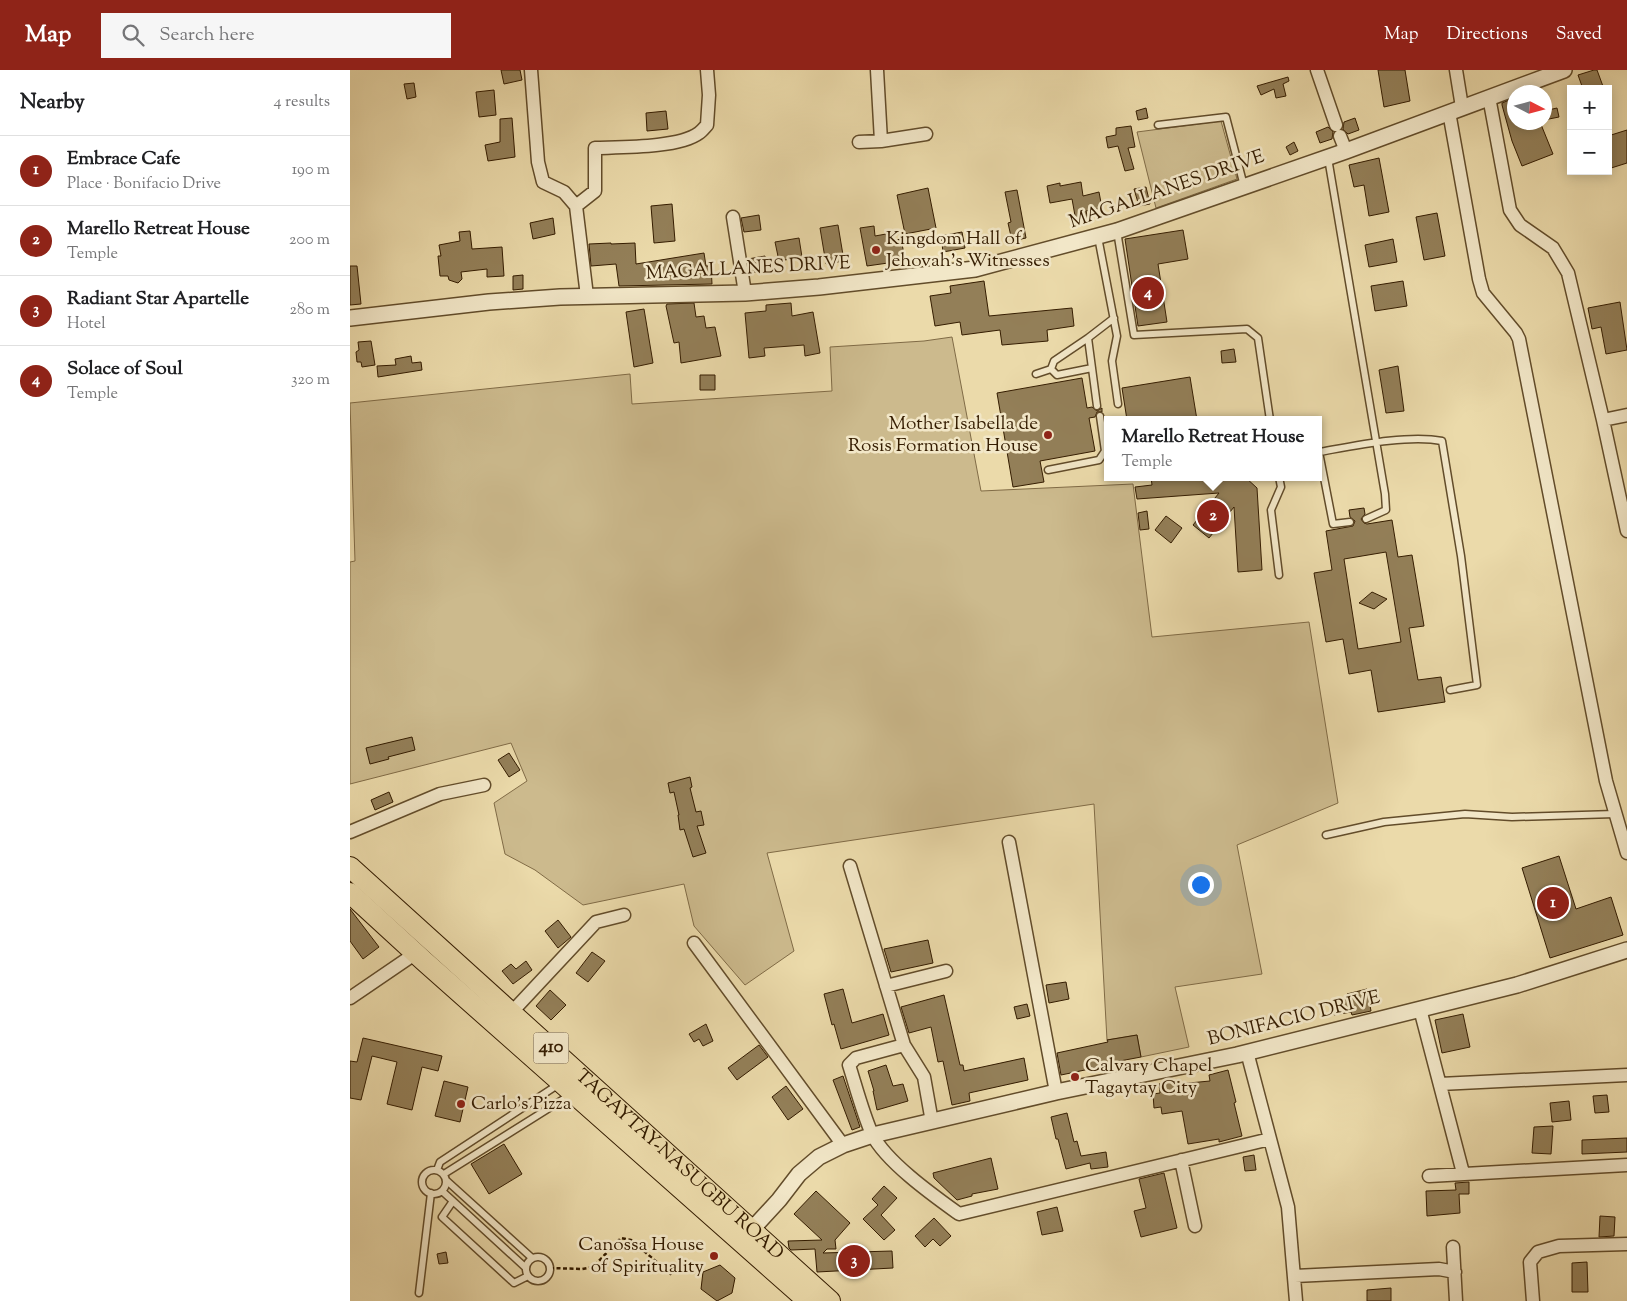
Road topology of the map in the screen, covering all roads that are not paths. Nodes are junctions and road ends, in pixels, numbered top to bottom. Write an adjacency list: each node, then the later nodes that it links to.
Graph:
1 (530, 70): 16 (street)
2 (707, 70): 16 (street)
3 (877, 70): 11 (street)
4 (1317, 70): 13 (street)
5 (1456, 70): 8 (street)
6 (1564, 70): 7 (street, MAGALLANES DRIVE)
7 (1489, 97): 8 (street, MAGALLANES DRIVE); 33 (street)
8 (1455, 110): 13 (street, MAGALLANES DRIVE); 47 (street)
9 (1158, 125): 15 (lane)
10 (926, 134): 11 (street)
11 (881, 141): 12 (street)
12 (859, 142)
13 (1346, 151): 14 (street, MAGALLANES DRIVE)
14 (1328, 157): 15 (street, MAGALLANES DRIVE); 34 (lane)
15 (1244, 186): 18 (street, MAGALLANES DRIVE)
16 (576, 206): 21 (street)
17 (733, 217): 20 (street)
18 (1117, 231): 19 (street, MAGALLANES DRIVE); 32 (lane)
19 (1098, 237): 20 (street, MAGALLANES DRIVE); 23 (lane)
20 (745, 292): 21 (street, MAGALLANES DRIVE)
21 (587, 296): 22 (street, MAGALLANES DRIVE)
22 (350, 318)
23 (1114, 318): 24 (lane); 28 (lane)
24 (1088, 338): 25 (lane); 26 (lane)
25 (1051, 368): 26 (lane); 27 (lane)
26 (1092, 368): 29 (lane)
27 (1036, 374)
28 (1118, 404)
29 (1098, 406)
30 (1627, 415): 33 (street)
31 (1100, 416): 35 (lane)
32 (1269, 416)
33 (1603, 420): 43 (street)
34 (1376, 442): 36 (lane); 41 (lane); 45 (lane)
35 (1104, 444)
36 (1322, 451)
37 (1104, 452): 39 (lane)
38 (1322, 467): 42 (lane)
39 (1048, 470)
40 (1280, 481): 44 (lane)
41 (1366, 520)
42 (1350, 522)
43 (1627, 531)
44 (1279, 575)
45 (1450, 690)
46 (484, 785): 48 (street)
47 (1615, 814): 49 (lane); 51 (street)
48 (350, 832)
49 (1326, 835)
50 (1009, 842): 69 (street)
51 (1627, 853)
52 (850, 866): 60 (street)
53 (350, 867): 63 (main road, TAGAYTAY-NASUGBU ROAD / 410)
54 (350, 893): 58 (main road, TAGAYTAY-NASUGBU ROAD / 410)
55 (624, 915): 63 (street)
56 (694, 943): 73 (street)
57 (1627, 950): 62 (street, BONIFACIO DRIVE)
58 (416, 953): 61 (street); 68 (main road, TAGAYTAY-NASUGBU ROAD / 410)
59 (946, 972): 60 (street)
60 (886, 986): 64 (street)
61 (350, 998)
62 (1420, 1008): 65 (street, BONIFACIO DRIVE); 67 (street)
63 (511, 1013): 85 (main road, TAGAYTAY-NASUGBU ROAD / 410)
64 (904, 1045): 70 (street); 71 (street)
65 (1248, 1052): 69 (street, BONIFACIO DRIVE); 72 (street)
66 (1627, 1075): 67 (street)
67 (1440, 1084): 77 (street)
68 (568, 1088): 76 (lane); 78 (lane); 85 (main road, TAGAYTAY-NASUGBU ROAD / 410)
69 (1056, 1092): 70 (street, BONIFACIO DRIVE)
70 (932, 1122): 71 (street, BONIFACIO DRIVE)
71 (872, 1135): 73 (street, BONIFACIO DRIVE); 74 (street)
72 (1270, 1139): 74 (street); 92 (street)
73 (843, 1144): 85 (street, BONIFACIO DRIVE)
74 (1180, 1160): 84 (street)
75 (1627, 1165): 77 (street)
76 (437, 1170): 78 (lane); 82 (lane)
77 (1463, 1173): 79 (street)
78 (444, 1174): 80 (lane)
79 (1428, 1176)
80 (446, 1181): 81 (lane); 88 (lane)
81 (442, 1191): 82 (lane); 83 (lane)
82 (431, 1193): 93 (lane)
83 (453, 1202): 89 (lane); 91 (lane)
84 (1195, 1226)
85 (746, 1235): 94 (main road, TAGAYTAY-NASUGBU ROAD / 410); 95 (main road, TAGAYTAY-NASUGBU ROAD / 410)
86 (1627, 1244): 98 (street)
87 (1453, 1246): 90 (street)
88 (532, 1258): 89 (lane); 91 (lane)
89 (526, 1268): 91 (lane)
90 (1455, 1272): 92 (street); 97 (street)
91 (528, 1276)
92 (1295, 1276): 96 (street)
93 (419, 1293)
94 (808, 1301)
95 (830, 1301)
96 (1296, 1301)
97 (1456, 1301)
98 (1533, 1301)

